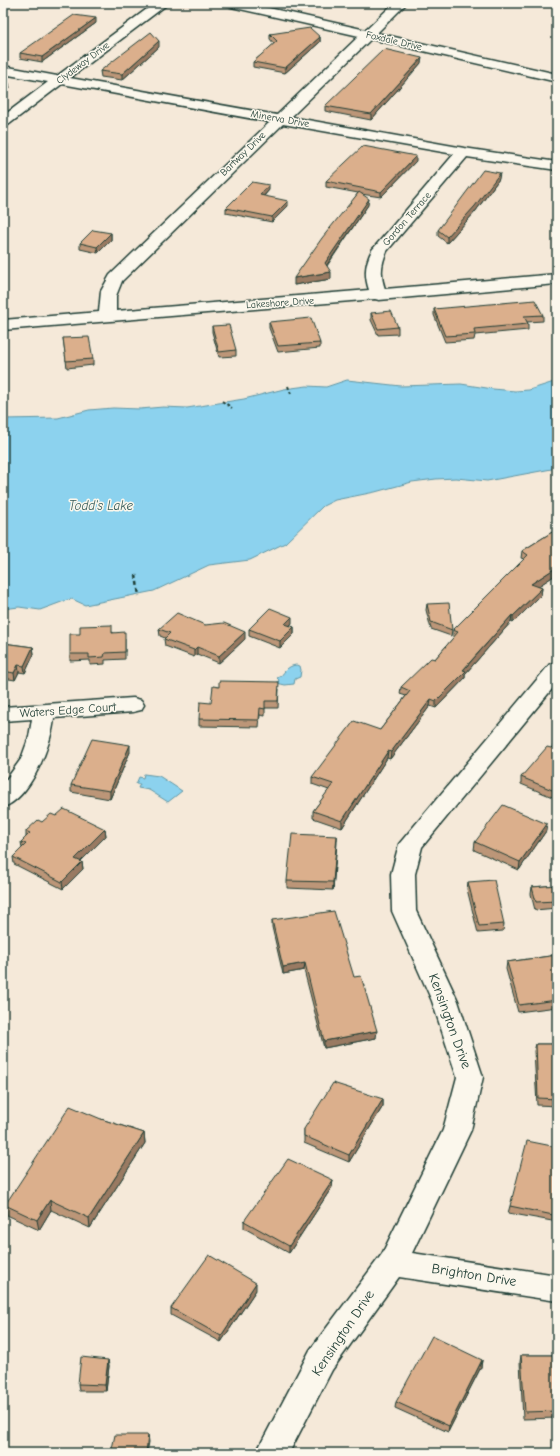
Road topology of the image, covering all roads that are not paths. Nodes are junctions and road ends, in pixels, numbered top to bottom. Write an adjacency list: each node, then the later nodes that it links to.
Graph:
1 (163, 3): 7 (street, Clydeway Drive)
2 (231, 3): 4 (street, Foxdale Drive)
3 (401, 3): 4 (street, Bartway Drive)
4 (368, 35): 6 (street, Foxdale Drive); 8 (street, Bartway Drive)
5 (3, 70): 7 (street, Minerva Drive)
6 (557, 78)
7 (60, 80): 8 (street, Minerva Drive); 9 (street, Clydeway Drive)
8 (279, 119): 10 (street, Minerva Drive); 14 (street, Bartway Drive)
9 (3, 122)
10 (464, 152): 11 (street, Minerva Drive); 13 (street, Gordon Terrace)
11 (557, 166)
12 (557, 279): 13 (street, Lakeshore Drive)
13 (379, 295): 14 (street, Lakeshore Drive)
14 (108, 316): 15 (street, Lakeshore Drive)
15 (3, 325)
16 (557, 669): 21 (street, Kensington Drive)
17 (133, 705): 18 (street, Waters Edge Court)
18 (44, 712): 19 (street, Waters Edge Court); 20 (street)
19 (3, 714)
20 (3, 799)
21 (392, 1263): 22 (street, Brighton Drive); 23 (street, Kensington Drive)
22 (557, 1288)
23 (272, 1453)

